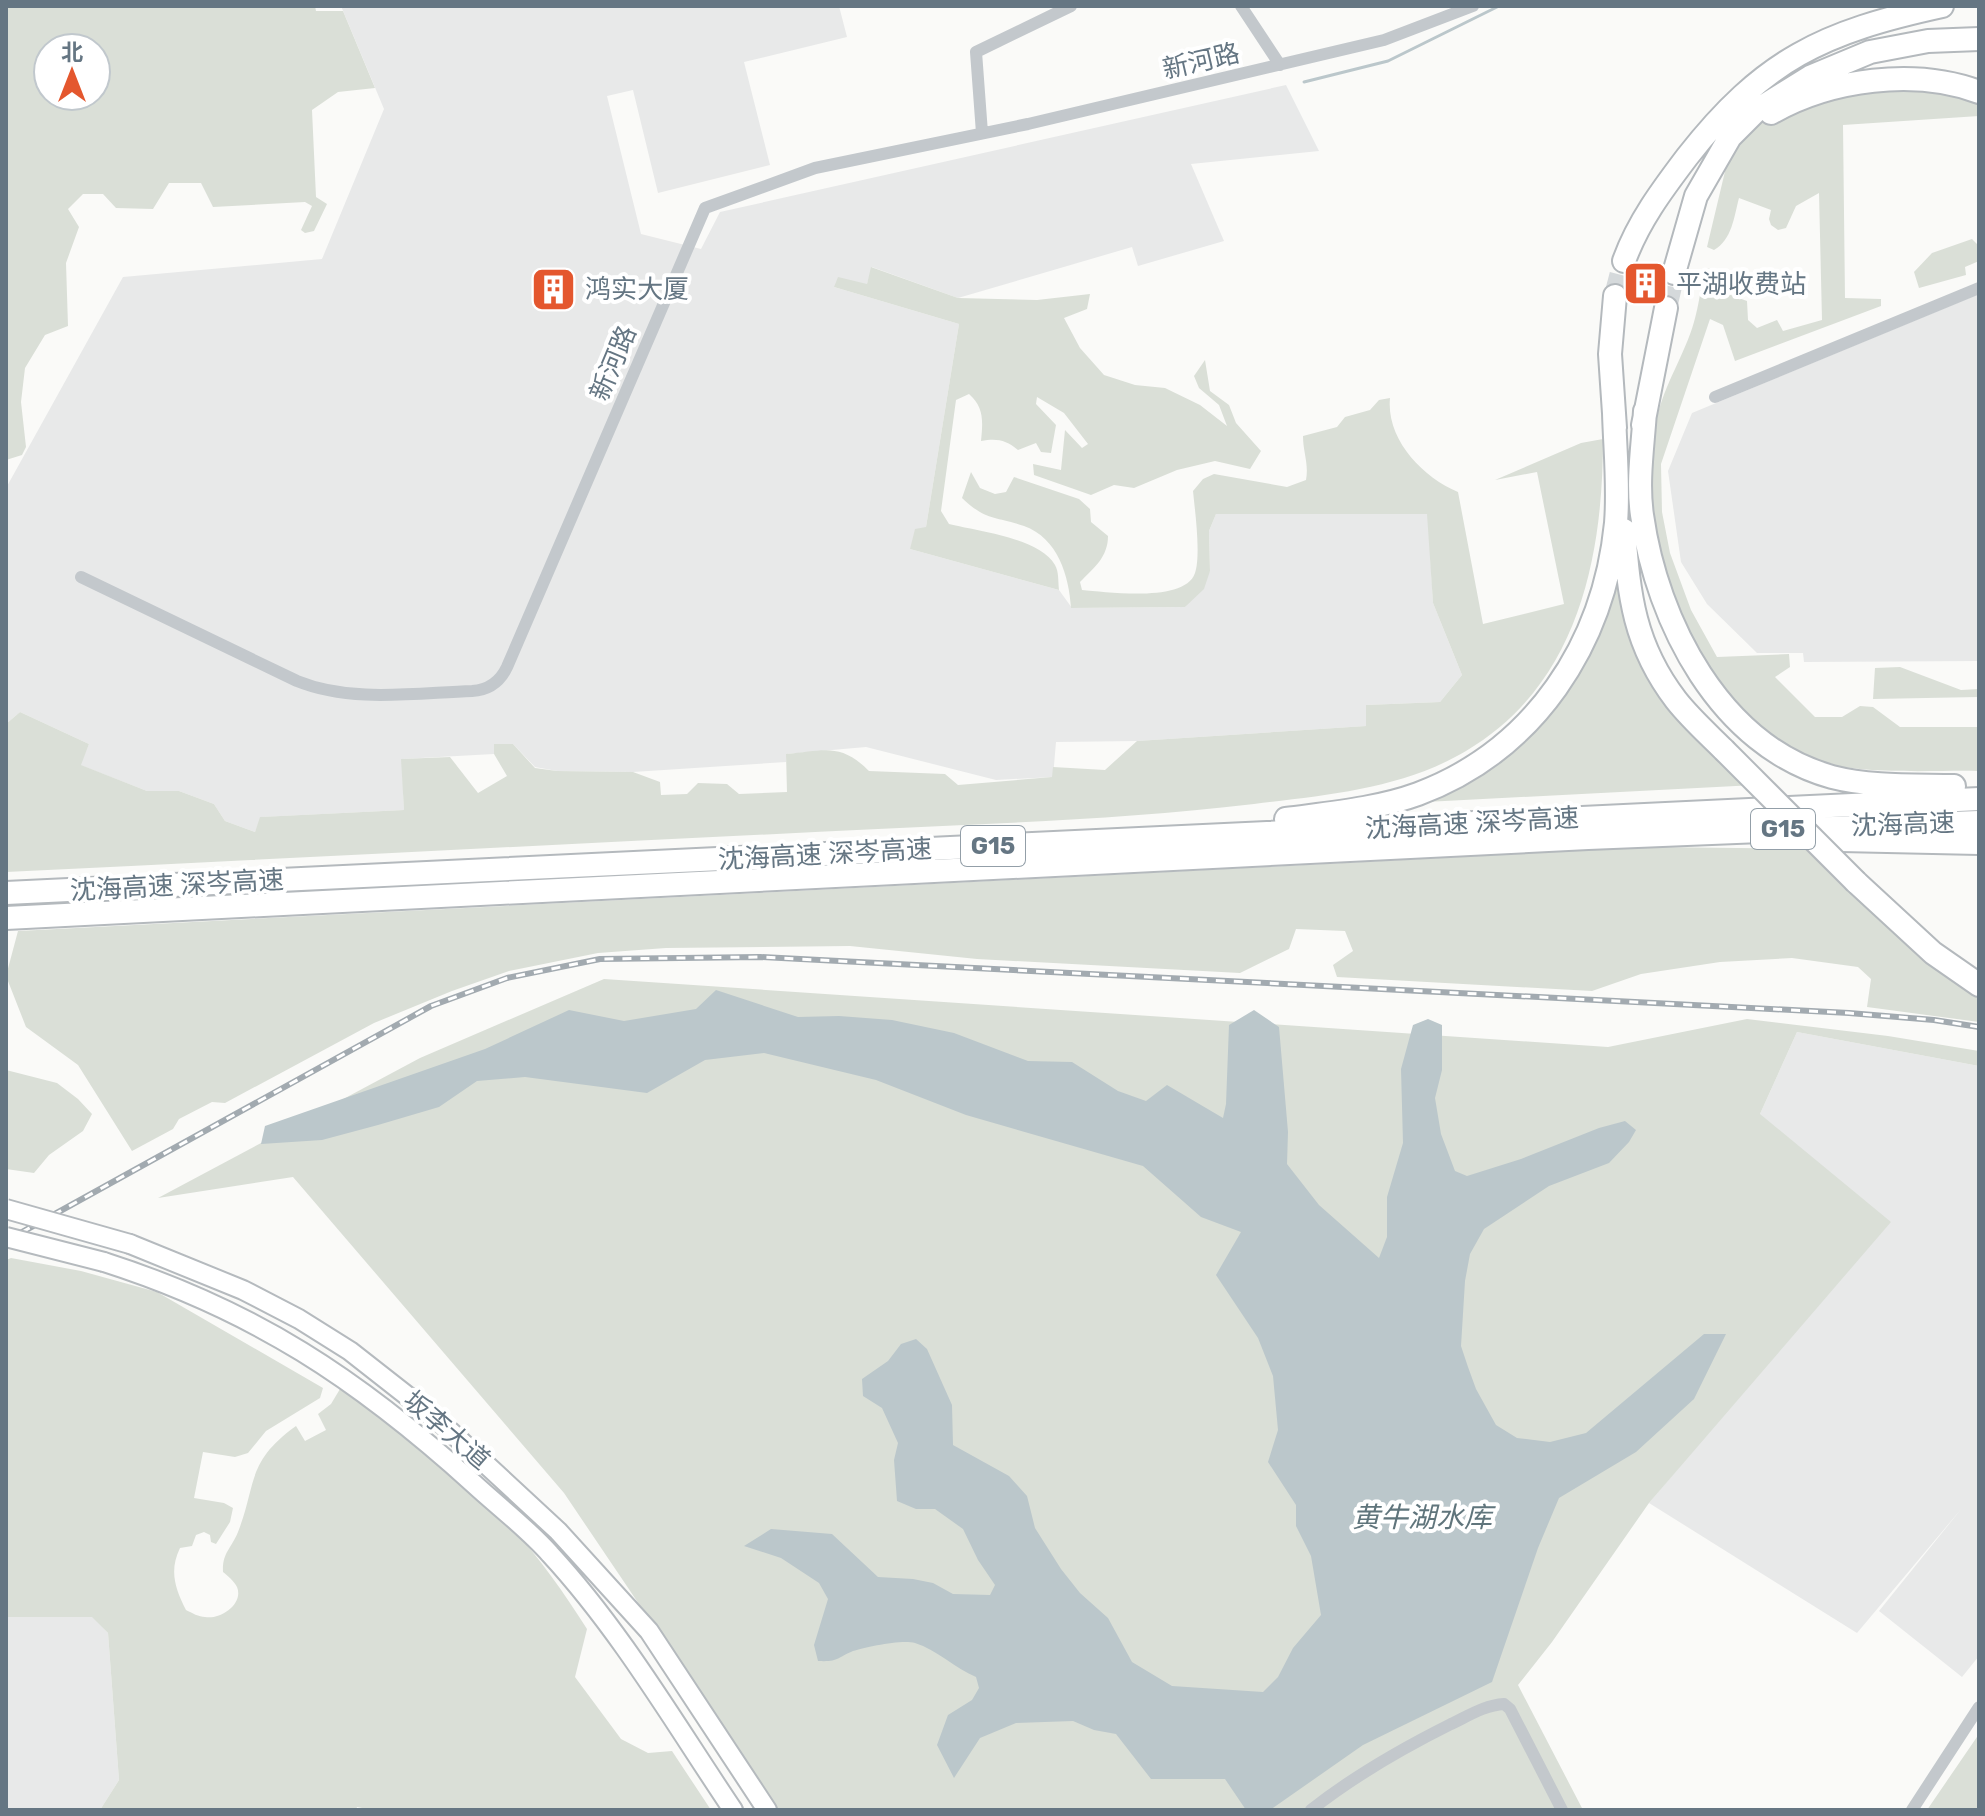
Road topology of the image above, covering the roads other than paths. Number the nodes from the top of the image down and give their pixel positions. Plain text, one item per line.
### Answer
1 (1071, 6) edge
2 (1241, 6) edge
3 (1473, 6) edge
4 (1942, 6) edge
5 (1979, 28) edge
6 (1979, 39) edge
7 (1280, 65) junction
8 (1979, 92) edge
9 (982, 133) junction
10 (1664, 187) junction
11 (1696, 196) junction
12 (1624, 261) tunnel mouth
13 (1674, 273) tunnel mouth
14 (1979, 288) edge
15 (1615, 296) tunnel mouth
16 (1666, 308) tunnel mouth
17 (1715, 397) dead end
18 (1645, 411) junction
19 (1614, 413) junction
20 (81, 577) dead end
21 (1730, 750) junction
22 (1979, 787) edge
23 (1979, 799) edge
24 (1979, 822) edge
25 (1588, 838) junction
26 (1979, 843) edge
27 (1017, 845) junction
28 (1862, 881) junction
29 (6, 893) edge
30 (6, 918) edge
31 (1979, 974) edge
32 (1979, 985) edge
33 (6, 1209) edge
34 (6, 1237) edge
35 (1979, 1707) edge
36 (733, 1810) edge
37 (767, 1810) edge
38 (1311, 1810) edge
39 (1562, 1810) edge
40 (1912, 1810) edge

1 - 9 street
2 - 7 street
3 - 7 street, 新河路
4 - 10 highway
5 - 10 highway
6 - 11 highway
7 - 9 street, 新河路
8 - 11 highway
9 - 20 street, 新河路
10 - 12 highway
11 - 13 highway
14 - 17 street
15 - 19 highway
16 - 18 highway
18 - 21 highway
18 - 22 highway
19 - 21 highway
19 - 27 highway
21 - 28 highway
23 - 27 highway, 沈海高速 深岑高速 / G15
24 - 25 highway, 沈海高速 / G15
25 - 26 highway
25 - 30 highway, 沈海高速 深岑高速 / G15
27 - 29 highway, 沈海高速 深岑高速 / G15
28 - 31 highway
28 - 32 highway
33 - 37 main road, 坂李大道, bridge
34 - 36 main road, 坂李大道, bridge
35 - 40 street
38 - 39 street

